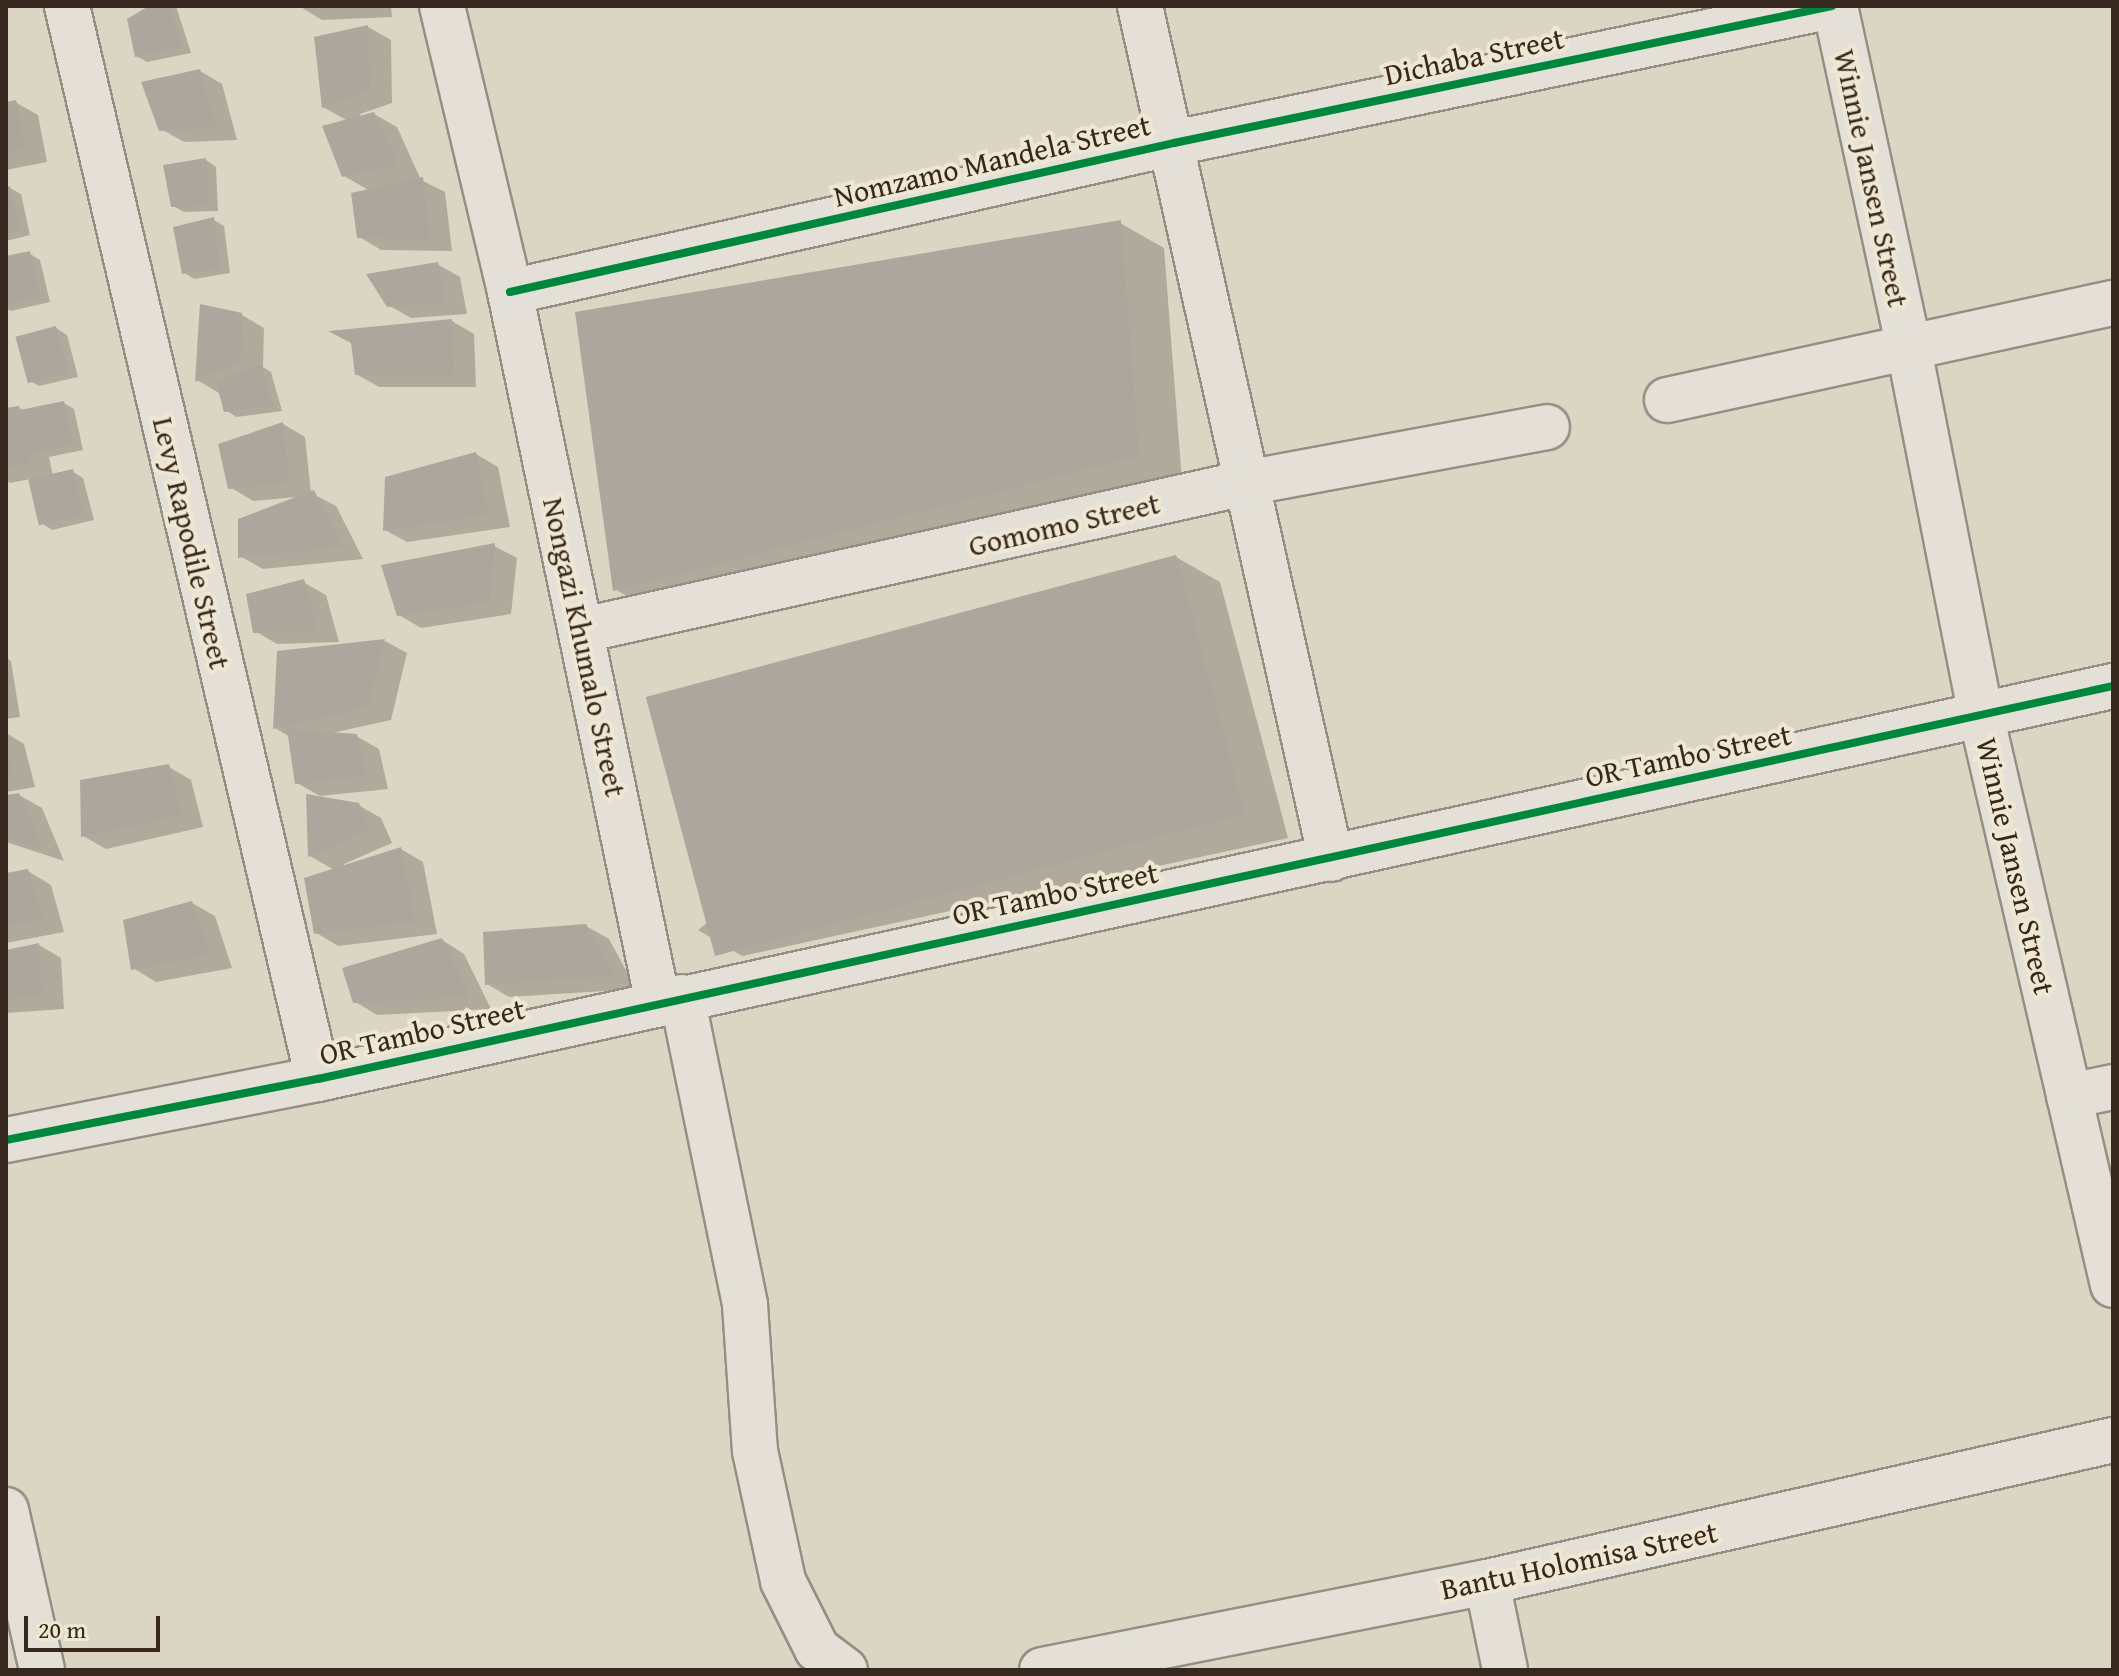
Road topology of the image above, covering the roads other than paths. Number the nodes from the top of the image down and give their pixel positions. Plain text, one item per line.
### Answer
1 (67, 6) edge
2 (442, 6) edge
3 (1140, 6) edge
4 (1833, 6) edge
5 (1174, 143) junction
6 (510, 292) junction
7 (2113, 303) edge
8 (1909, 349) junction
9 (1667, 400) dead end
10 (1547, 427) dead end
11 (1245, 483) junction
12 (583, 630) junction
13 (2113, 686) edge
14 (1981, 715) junction
15 (1331, 859) junction
16 (670, 1000) junction
17 (318, 1079) junction
18 (2113, 1087) edge
19 (2069, 1096) junction
20 (6, 1140) edge
21 (2113, 1285) edge
22 (2113, 1440) edge
23 (6, 1510) edge
24 (1487, 1582) junction
25 (42, 1670) edge
26 (845, 1670) edge
27 (1042, 1670) edge
28 (1505, 1670) edge

1 - 17 street, Levy Rapodile Street
2 - 6 street, Nongazi Khumalo Street
3 - 5 street, Nomzamo Mandela Street
4 - 5 street, Dichaba Street
4 - 8 street, Winnie Jansen Street
5 - 6 street, Nomzamo Mandela Street
5 - 11 street, Nomzamo Mandela Street
6 - 12 street, Nongazi Khumalo Street
7 - 8 street
8 - 9 street, Winnie Jansen Street
8 - 14 street, Winnie Jansen Street
10 - 11 street, Gomomo Street
11 - 12 street, Gomomo Street
11 - 15 street, Nomzamo Mandela Street
12 - 16 street, Nongazi Khumalo Street
13 - 14 street, OR Tambo Street
14 - 15 street, OR Tambo Street
14 - 19 street, Winnie Jansen Street
15 - 16 street, OR Tambo Street
16 - 17 street, OR Tambo Street
16 - 26 street, Nongazi Khumalo Street
17 - 20 street, OR Tambo Street
18 - 19 street
19 - 21 street, Winnie Jansen Street
22 - 24 street, Bantu Holomisa Street
23 - 25 street
24 - 27 street, Bantu Holomisa Street
24 - 28 street

